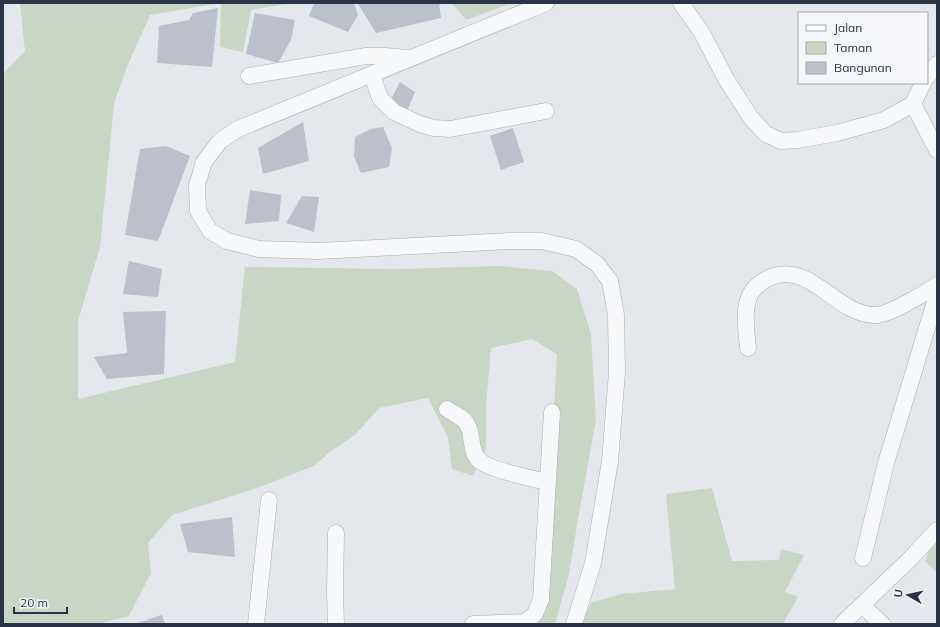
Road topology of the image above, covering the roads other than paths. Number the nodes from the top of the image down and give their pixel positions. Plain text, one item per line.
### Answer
1 (546, 3) edge
2 (681, 3) edge
3 (409, 59) junction
4 (937, 64) edge
5 (372, 75) junction
6 (249, 76) dead end
7 (928, 76) edge
8 (923, 84) edge
9 (913, 104) junction
10 (546, 111) dead end
11 (937, 150) edge
12 (937, 285) edge
13 (937, 295) edge
14 (748, 348) dead end
15 (447, 409) dead end
16 (552, 412) dead end
17 (548, 482) junction
18 (269, 500) dead end
19 (937, 530) edge
20 (336, 533) dead end
21 (864, 558) dead end
22 (862, 605) junction
23 (256, 624) edge
24 (336, 624) edge
25 (473, 624) edge
26 (574, 624) edge
27 (842, 624) edge
28 (882, 624) edge

1 - 3 street
2 - 9 street
3 - 5 street
3 - 6 street
4 - 7 street
5 - 10 street
5 - 26 street
8 - 9 street
9 - 11 street
12 - 14 street
13 - 21 street
15 - 17 street
16 - 17 street
17 - 25 street
18 - 23 street
19 - 22 street
20 - 24 street
22 - 27 street
22 - 28 street

